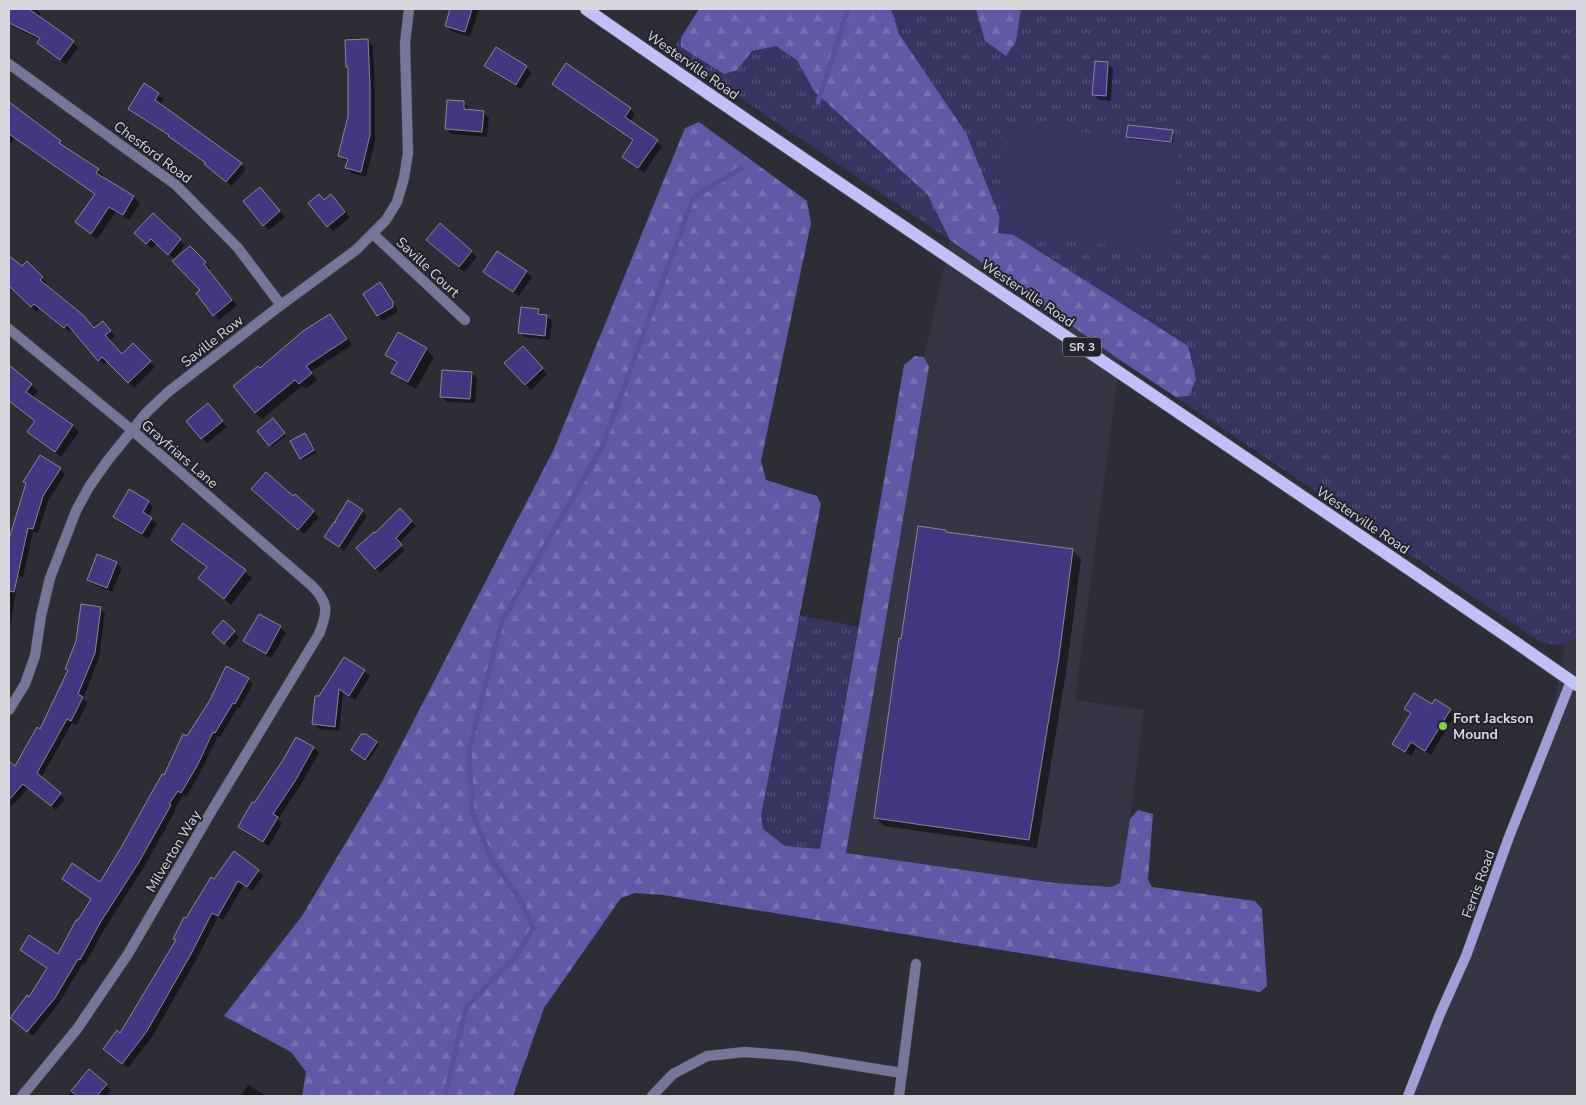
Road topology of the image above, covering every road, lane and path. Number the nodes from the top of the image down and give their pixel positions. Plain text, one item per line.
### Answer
1 (410, 9) edge
2 (586, 9) edge
3 (9, 64) edge
4 (373, 234) junction
5 (281, 305) junction
6 (465, 320) dead end
7 (9, 329) edge
8 (133, 431) junction
9 (326, 607) joint
10 (1575, 679) edge
11 (9, 710) edge
12 (916, 964) dead end
13 (902, 1073) junction
14 (22, 1096) edge
15 (652, 1096) edge
16 (899, 1096) edge
17 (1408, 1096) edge

1 - 4 street, Saville Row
2 - 10 main road, Westerville Road / SR 3
3 - 5 street, Chesford Road
4 - 5 street, Saville Row
4 - 6 street, Saville Court
5 - 8 street, Saville Row
7 - 8 street, Grayfriars Lane
8 - 9 street, Grayfriars Lane
8 - 11 street, Saville Row
9 - 14 street, Milverton Way
10 - 17 main road, Ferris Road
12 - 13 street
13 - 15 street
13 - 16 street

